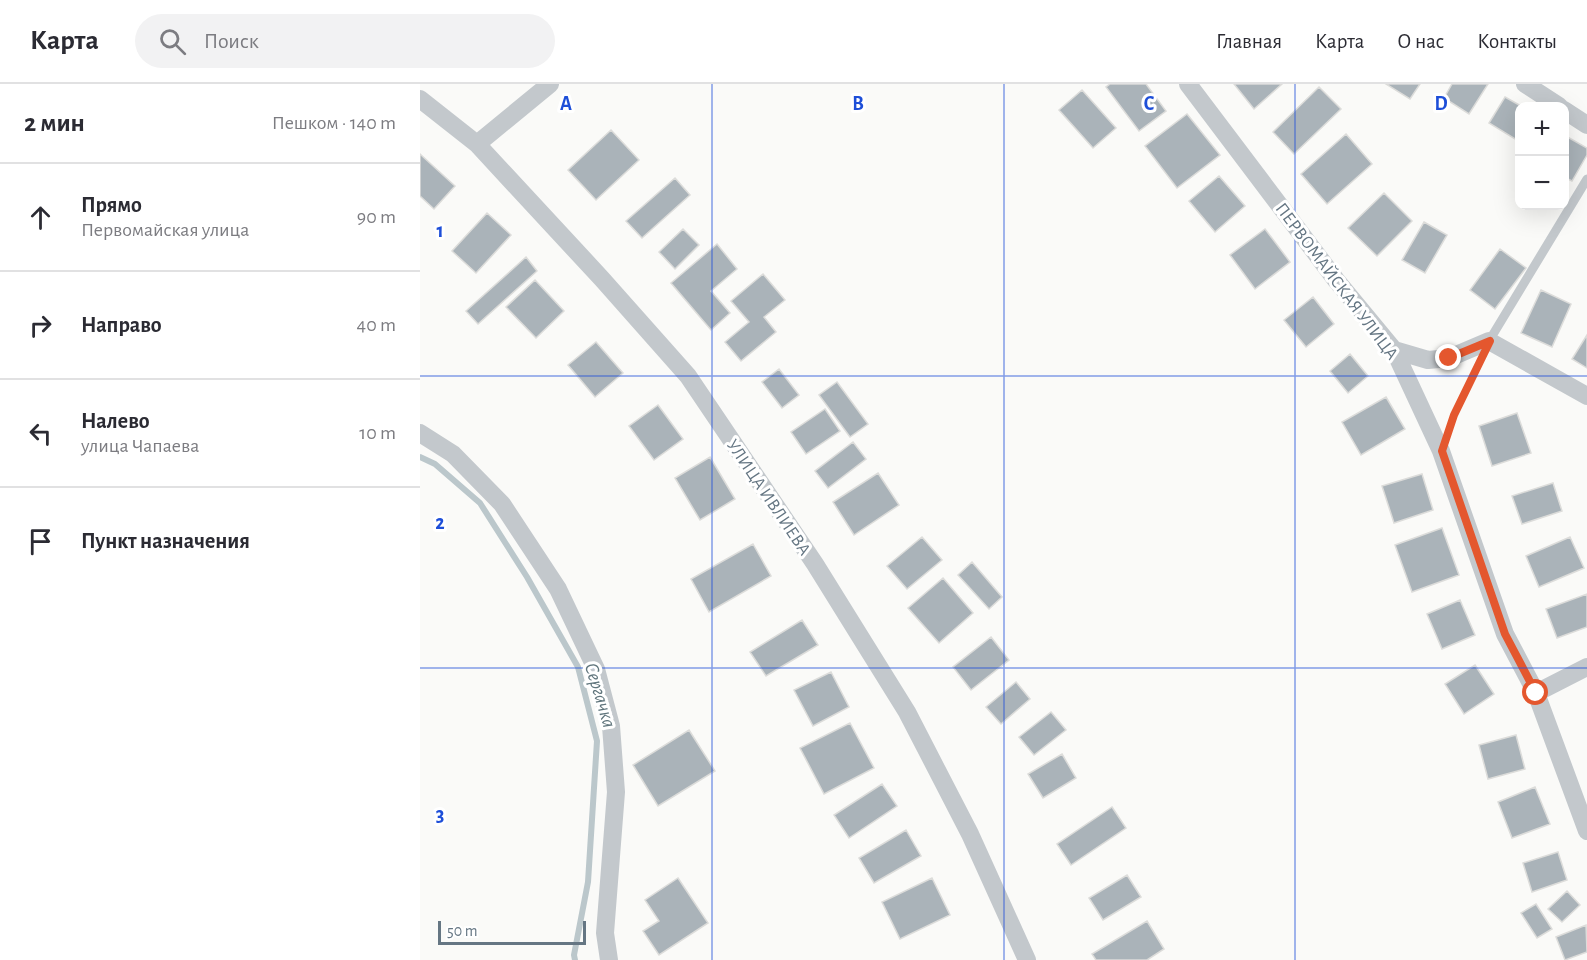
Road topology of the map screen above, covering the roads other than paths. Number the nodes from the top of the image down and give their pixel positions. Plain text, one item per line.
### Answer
1 (550, 84) edge
2 (1188, 84) edge
3 (1524, 84) edge
4 (420, 99) edge
5 (1553, 102) edge
6 (1569, 113) edge
7 (1587, 125) edge
8 (477, 144) junction
9 (1587, 179) edge
10 (1490, 341) junction
11 (1394, 350) junction
12 (1587, 396) edge
13 (420, 433) edge
14 (1587, 667) edge
15 (1536, 693) junction
16 (1587, 831) edge
17 (609, 960) edge
18 (1027, 960) edge

1 - 8 street
2 - 11 street, ПЕРВОМАЙСКАЯ УЛИЦА
3 - 5 street
4 - 8 street, УЛИЦА ИВЛИЕВА
6 - 7 street
8 - 18 street, УЛИЦА ИВЛИЕВА
9 - 10 lane
10 - 11 street
10 - 12 street
11 - 15 street, ПЕРВОМАЙСКАЯ УЛИЦА
13 - 17 street
14 - 15 street
15 - 16 street, ПЕРВОМАЙСКАЯ УЛИЦА

